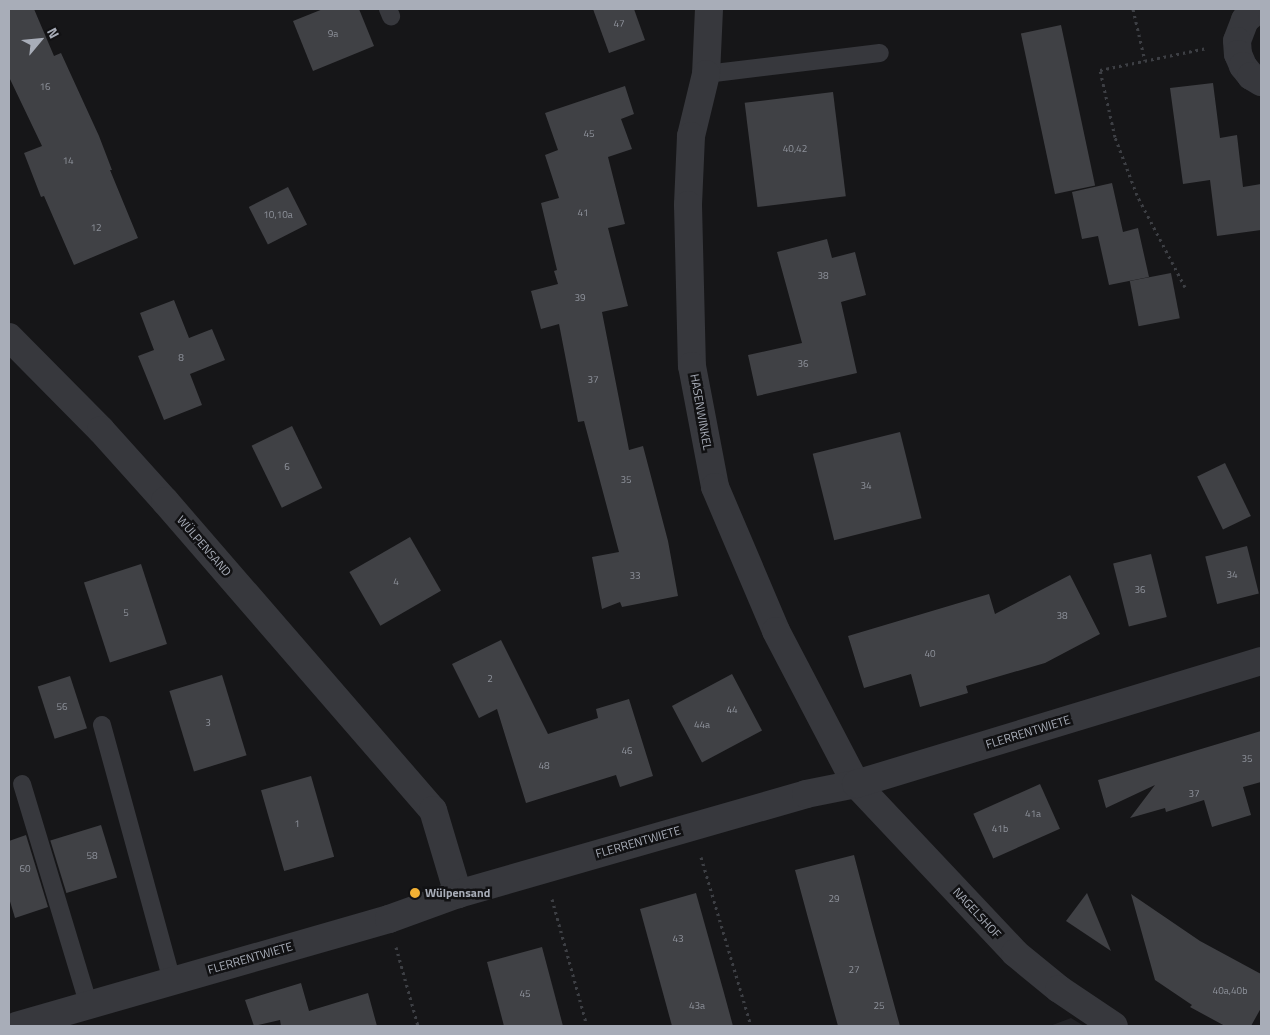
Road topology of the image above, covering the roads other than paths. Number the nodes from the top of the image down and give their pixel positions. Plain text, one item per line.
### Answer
1 (710, 9) edge
2 (1258, 9) edge
3 (880, 53) dead end
4 (706, 74) junction
5 (1261, 82) edge
6 (9, 337) edge
7 (1261, 661) edge
8 (102, 725) dead end
9 (22, 784) dead end
10 (856, 784) junction
11 (458, 894) junction
12 (172, 981) junction
13 (89, 1006) junction
14 (16, 1026) edge
15 (1114, 1026) edge

1 - 4 street, HASENWINKEL
2 - 5 street
3 - 4 lane
4 - 10 street, HASENWINKEL
6 - 11 street, WÜLPENSAND
7 - 10 street, FLERRENTWIETE
8 - 12 lane
9 - 13 lane
10 - 11 street, FLERRENTWIETE
10 - 15 street, NAGELSHOF
11 - 12 street, FLERRENTWIETE
12 - 13 street, FLERRENTWIETE
13 - 14 street, FLERRENTWIETE

